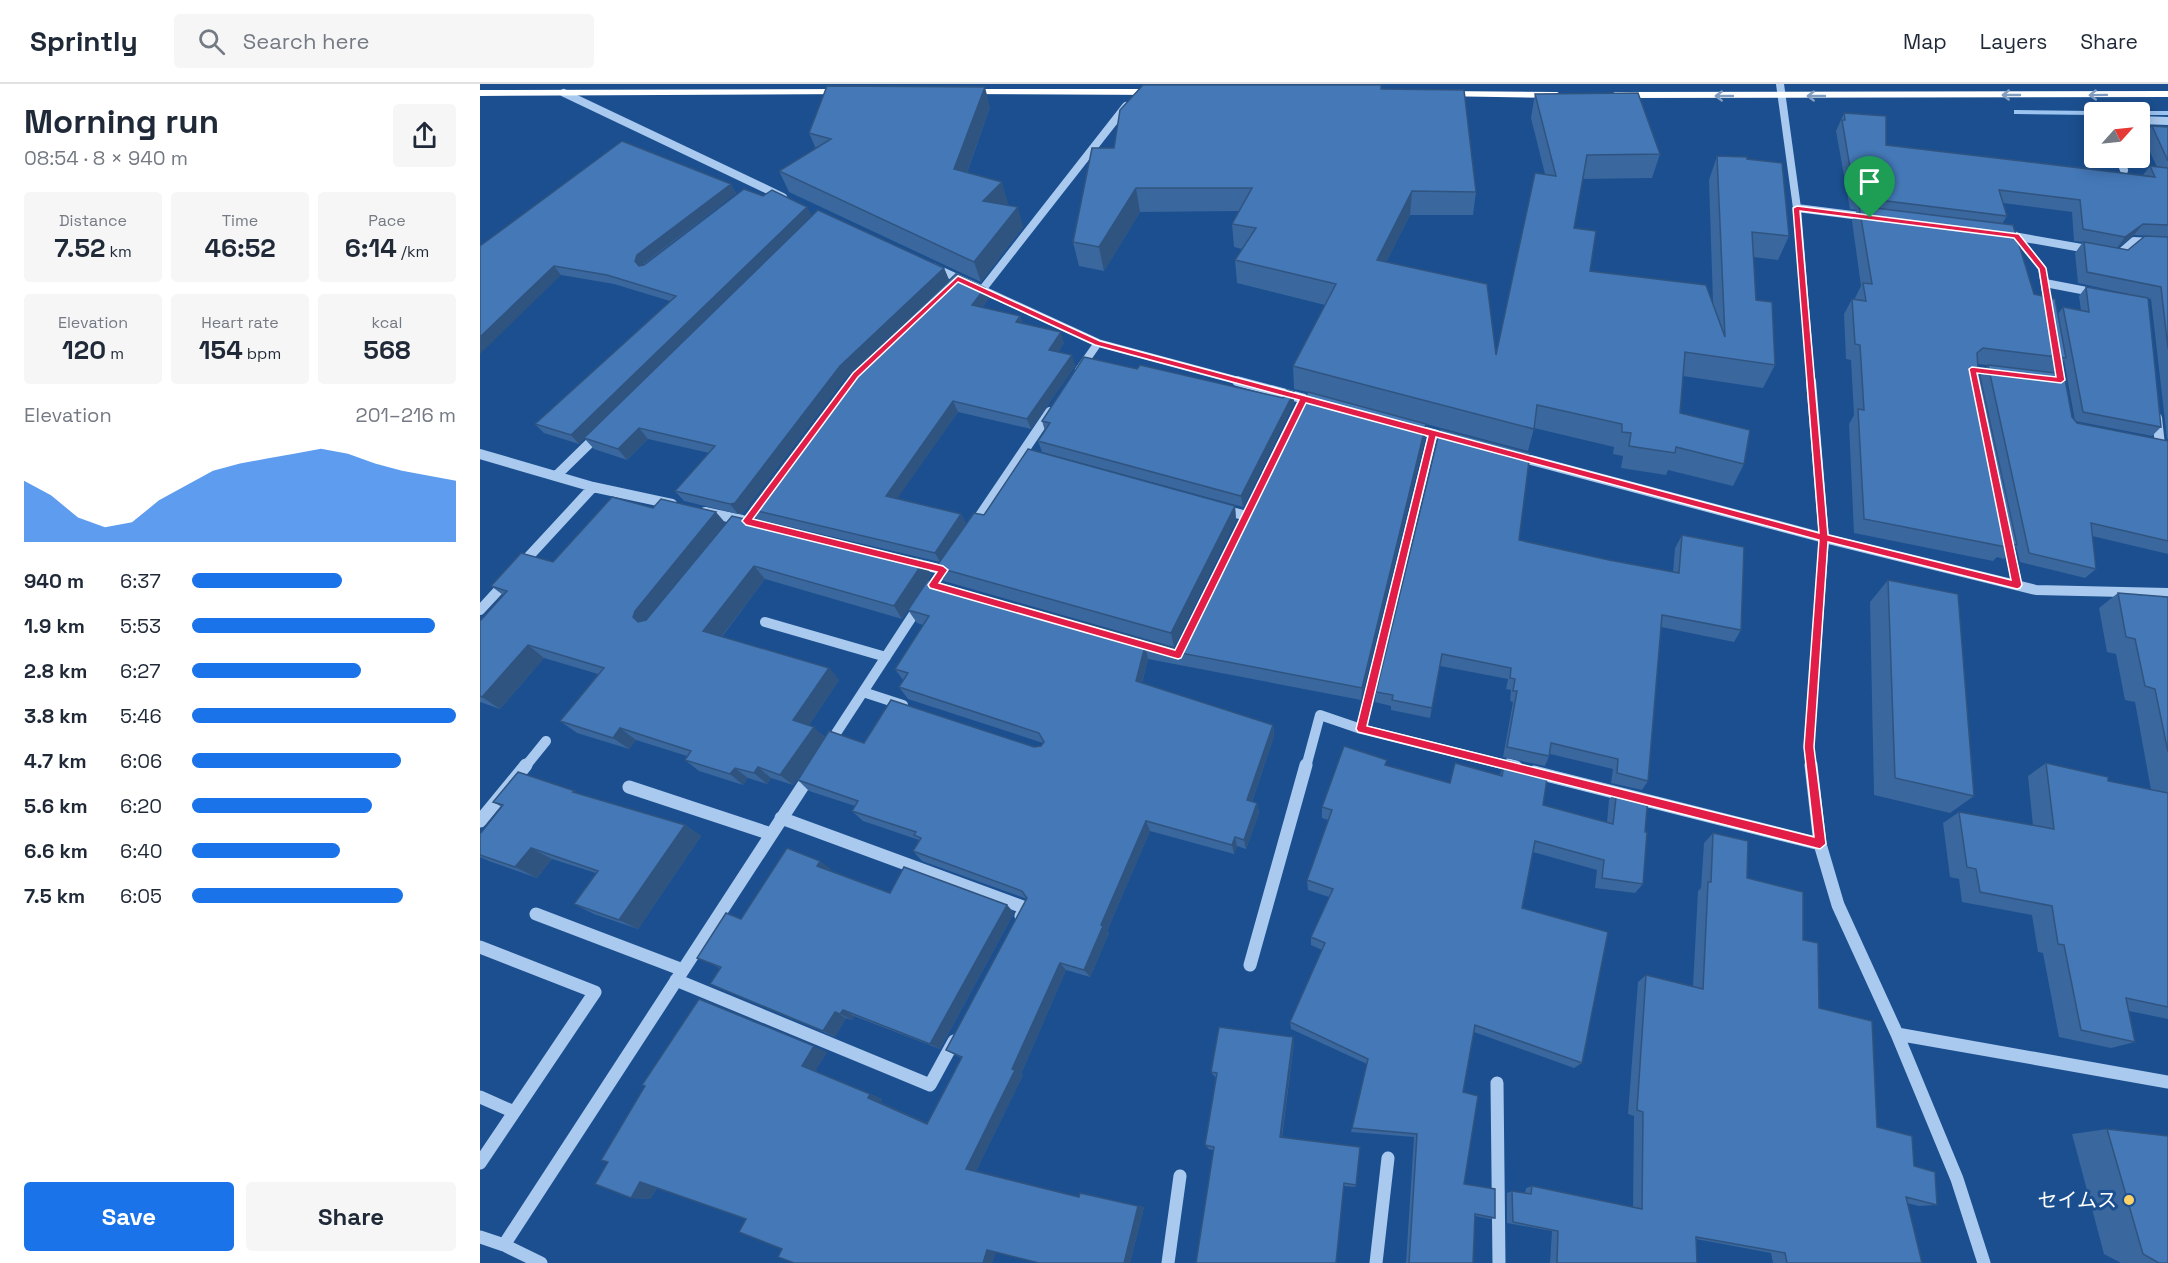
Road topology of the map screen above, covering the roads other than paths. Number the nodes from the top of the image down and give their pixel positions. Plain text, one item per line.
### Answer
1 (1780, 84) edge
2 (862, 92) edge
3 (946, 92) edge
4 (1137, 92) junction
5 (1173, 92) edge
6 (480, 93) edge
7 (564, 93) junction
8 (1424, 94) edge
9 (2168, 94) edge
10 (1567, 95) edge
11 (1603, 95) edge
12 (1782, 97) junction
13 (2150, 120) edge
14 (2168, 121) edge
15 (757, 185) junction
16 (748, 192) edge
17 (789, 200) edge
18 (1797, 208) junction
19 (1877, 218) edge
20 (1993, 233) edge
21 (2016, 236) junction
22 (2168, 243) edge
23 (926, 264) edge
24 (958, 279) junction
25 (2045, 283) junction
26 (949, 287) edge
27 (982, 290) junction
28 (2112, 296) edge
29 (2050, 315) edge
30 (1098, 343) junction
31 (1072, 380) edge
32 (1304, 399) junction
33 (1325, 405) edge
34 (1054, 408) edge
35 (2156, 409) edge
36 (1401, 425) edge
37 (606, 427) edge
38 (1433, 434) junction
39 (2148, 442) edge
40 (1467, 443) edge
41 (2164, 445) edge
42 (1502, 452) edge
43 (480, 454) edge
44 (1022, 454) junction
45 (1034, 457) edge
46 (556, 476) junction
47 (1262, 484) edge
48 (593, 487) junction
49 (1252, 505) edge
50 (685, 507) edge
51 (1213, 507) edge
52 (696, 510) edge
53 (753, 512) edge
54 (1247, 516) junction
55 (744, 521) junction
56 (758, 524) edge
57 (1241, 527) edge
58 (735, 529) edge
59 (2005, 529) edge
60 (970, 531) edge
61 (1824, 538) junction
62 (909, 561) edge
63 (2017, 585) junction
64 (2168, 593) edge
65 (480, 610) edge
66 (765, 622) dead end
67 (886, 657) junction
68 (863, 692) junction
69 (919, 711) edge
70 (1361, 729) junction
71 (546, 741) dead end
72 (629, 787) dead end
73 (781, 818) junction
74 (480, 820) edge
75 (771, 834) junction
76 (1820, 844) junction
77 (536, 914) dead end
78 (1014, 928) edge
79 (480, 947) edge
80 (1250, 964) dead end
81 (680, 975) junction
82 (958, 1033) edge
83 (1897, 1034) junction
84 (2168, 1082) edge
85 (1497, 1083) dead end
86 (480, 1097) edge
87 (514, 1112) junction
88 (1388, 1158) dead end
89 (480, 1162) edge
90 (1180, 1176) dead end
91 (480, 1237) edge
92 (504, 1245) junction
93 (541, 1263) edge
94 (1168, 1263) edge
95 (1376, 1263) edge
96 (1499, 1263) edge
97 (1984, 1263) edge

1 - 12 street
2 - 7 highway
3 - 4 highway
4 - 5 highway
4 - 27 street
6 - 7 highway
7 - 15 street
8 - 10 highway
9 -> 12 highway
12 -> 11 highway
12 - 18 street
13 - 14 street
15 - 16 street
15 - 17 street
18 - 19 street
18 - 61 street
20 - 21 street
21 - 22 street
21 - 25 street
23 - 24 street
24 - 26 street
24 - 27 street
25 - 28 street
25 - 29 street
27 - 30 street
30 - 31 street
30 - 32 street
32 - 33 street
32 - 47 street
34 - 44 street
35 - 41 street
36 - 38 street
37 - 46 street
38 - 40 street
38 - 70 street
39 - 41 street
42 - 61 street
43 - 46 street
44 - 45 street
44 - 60 street
46 - 48 street
48 - 50 street
48 - 65 street
49 - 54 street
51 - 54 street
52 - 55 street
53 - 55 street
54 - 57 street
55 - 56 street
55 - 58 street
59 - 63 street
61 - 63 street
61 - 76 street
62 - 67 street
63 - 64 street
66 - 67 street
67 - 68 street
68 - 69 street
68 - 73 street
70 - 76 street
70 - 80 street
71 - 74 street
72 - 75 street
73 - 75 street
73 - 78 street
75 - 81 street
76 - 83 street
77 - 81 street
79 - 87 street
81 - 82 street
81 - 92 street
83 - 84 street
83 - 97 street
85 - 96 street
86 - 87 street
87 - 89 street
88 - 95 street
90 - 94 street
91 - 92 street
92 - 93 street

